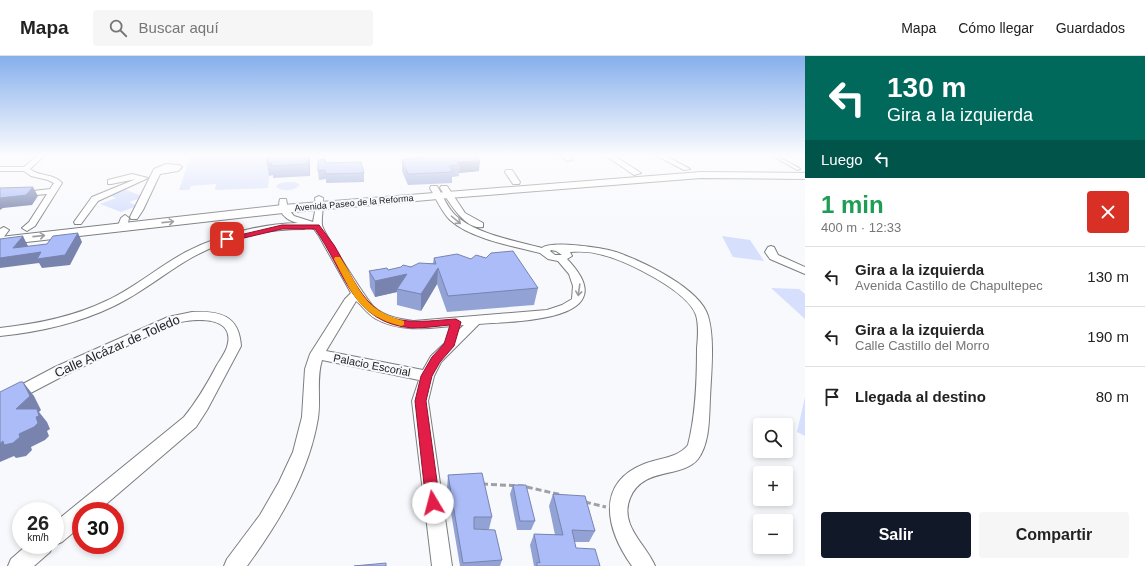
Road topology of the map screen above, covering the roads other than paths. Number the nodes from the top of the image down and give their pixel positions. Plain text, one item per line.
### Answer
1 (51, 179) edge
2 (122, 179) edge
3 (142, 179) edge
4 (153, 179) edge
5 (514, 179) edge
6 (592, 179) edge
7 (629, 179) edge
8 (111, 182) dead end
9 (516, 182) junction
10 (568, 182) junction
11 (54, 191) junction
12 (441, 192) junction
13 (0, 193) edge
14 (320, 202) junction
15 (283, 205) junction
16 (127, 221) junction
17 (78, 222) junction
18 (317, 227) junction
19 (27, 228) junction
20 (1, 234) edge
21 (771, 249) dead end
22 (554, 252) junction
23 (805, 271) edge
24 (357, 294) junction
25 (475, 321) junction
26 (456, 322) junction
27 (0, 332) edge
28 (448, 346) junction
29 (317, 354) junction
30 (427, 376) junction
31 (0, 403) edge
32 (95, 502) edge
33 (72, 521) edge
34 (64, 528) edge
35 (32, 554) edge
36 (18, 566) edge
37 (234, 566) edge
38 (442, 566) edge
39 (645, 566) edge

1 - 11 street
2 - 8 street
3 - 17 street
4 - 16 street
5 - 9 street
6 - 10 main road, Avenida Paseo de la Reforma
7 - 10 main road, Avenida Paseo de la Reforma
9 - 10 main road, Avenida Paseo de la Reforma
9 - 12 main road, Avenida Paseo de la Reforma
10 - 12 main road, Avenida Paseo de la Reforma
11 - 13 street
11 - 19 street
12 - 14 main road, Avenida Paseo de la Reforma
12 - 22 street
14 - 15 main road, Avenida Paseo de la Reforma
14 - 18 street
16 -> 15 main road, Avenida Paseo de la Reforma
15 - 16 main road, Avenida Paseo de la Reforma
15 - 18 street
16 - 17 main road, Avenida Paseo de la Reforma
20 -> 16 main road, Avenida Paseo de la Reforma
17 - 19 main road, Avenida Paseo de la Reforma
18 - 24 street
18 - 27 street
19 - 20 main road, Avenida Paseo de la Reforma
21 - 23 street
22 -> 25 street
22 - 39 street
24 - 26 street
24 - 29 street
25 - 26 street
25 - 28 street
26 - 28 street
28 - 30 street
29 - 30 street, Palacio Escorial
29 - 37 street
30 - 38 street
31 - 32 street, Calle Alcázar de Toledo
33 - 34 street
35 - 36 street

